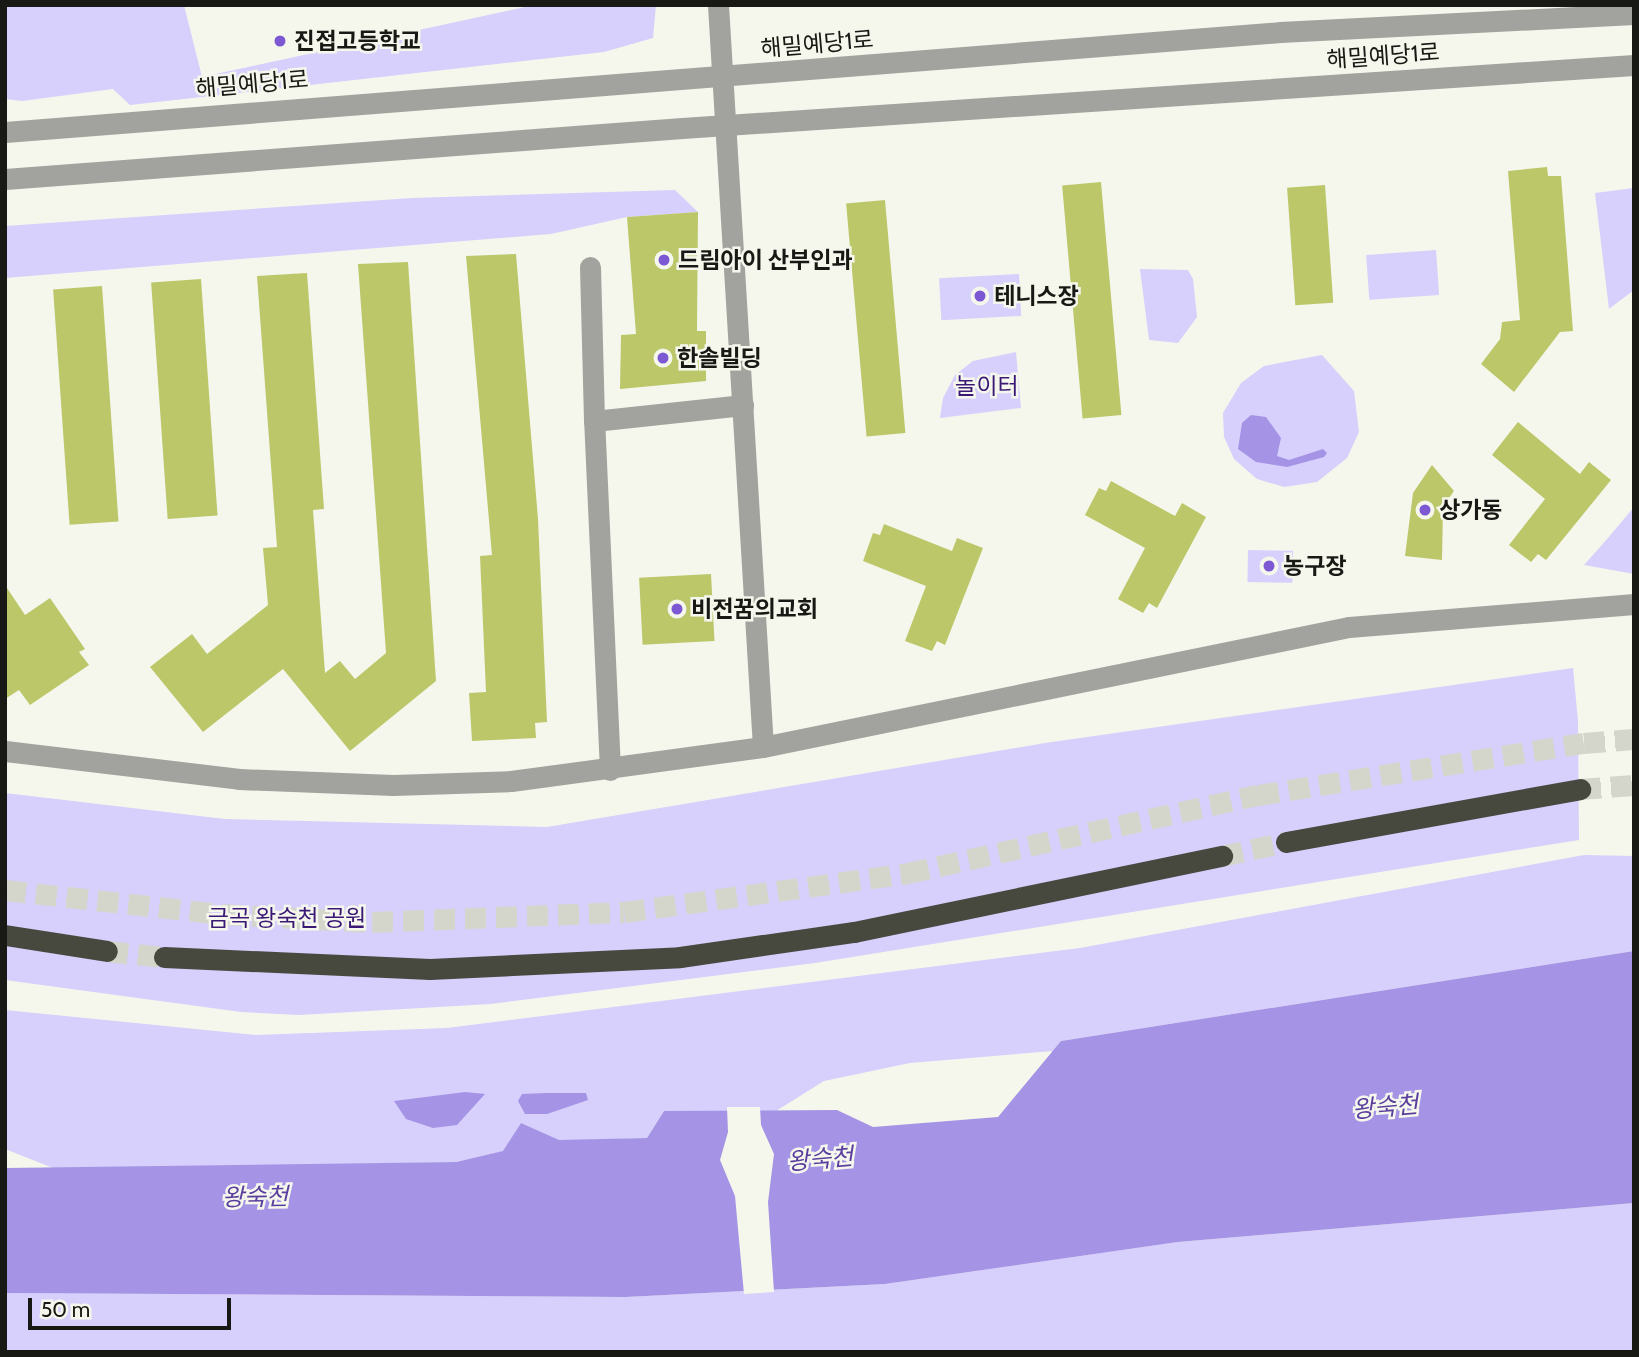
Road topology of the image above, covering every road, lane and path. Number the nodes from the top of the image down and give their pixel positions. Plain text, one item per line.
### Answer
1 (718, 5) edge
2 (1634, 14) edge
3 (1634, 65) edge
4 (725, 78) junction
5 (728, 128) junction
6 (5, 132) edge
7 (5, 179) edge
8 (590, 267) dead end
9 (743, 405) junction
10 (594, 421) junction
11 (1634, 604) edge
12 (763, 747) junction
13 (5, 751) edge
14 (610, 770) junction
15 (1580, 789) tunnel mouth
16 (1286, 842) tunnel mouth
17 (1222, 856) tunnel mouth
18 (5, 935) edge
19 (107, 951) tunnel mouth
20 (164, 957) tunnel mouth

1 - 4 street
2 - 4 street, 해밀예당1로
3 - 5 street, 해밀예당1로
4 - 5 street
4 - 6 street, 해밀예당1로
5 - 7 street, 해밀예당1로
5 - 9 street
8 - 10 street
9 - 10 street
9 - 12 street
10 - 14 street
11 - 12 street
12 - 14 street
13 - 14 street
15 - 16 highway
17 - 20 highway
18 - 19 highway

